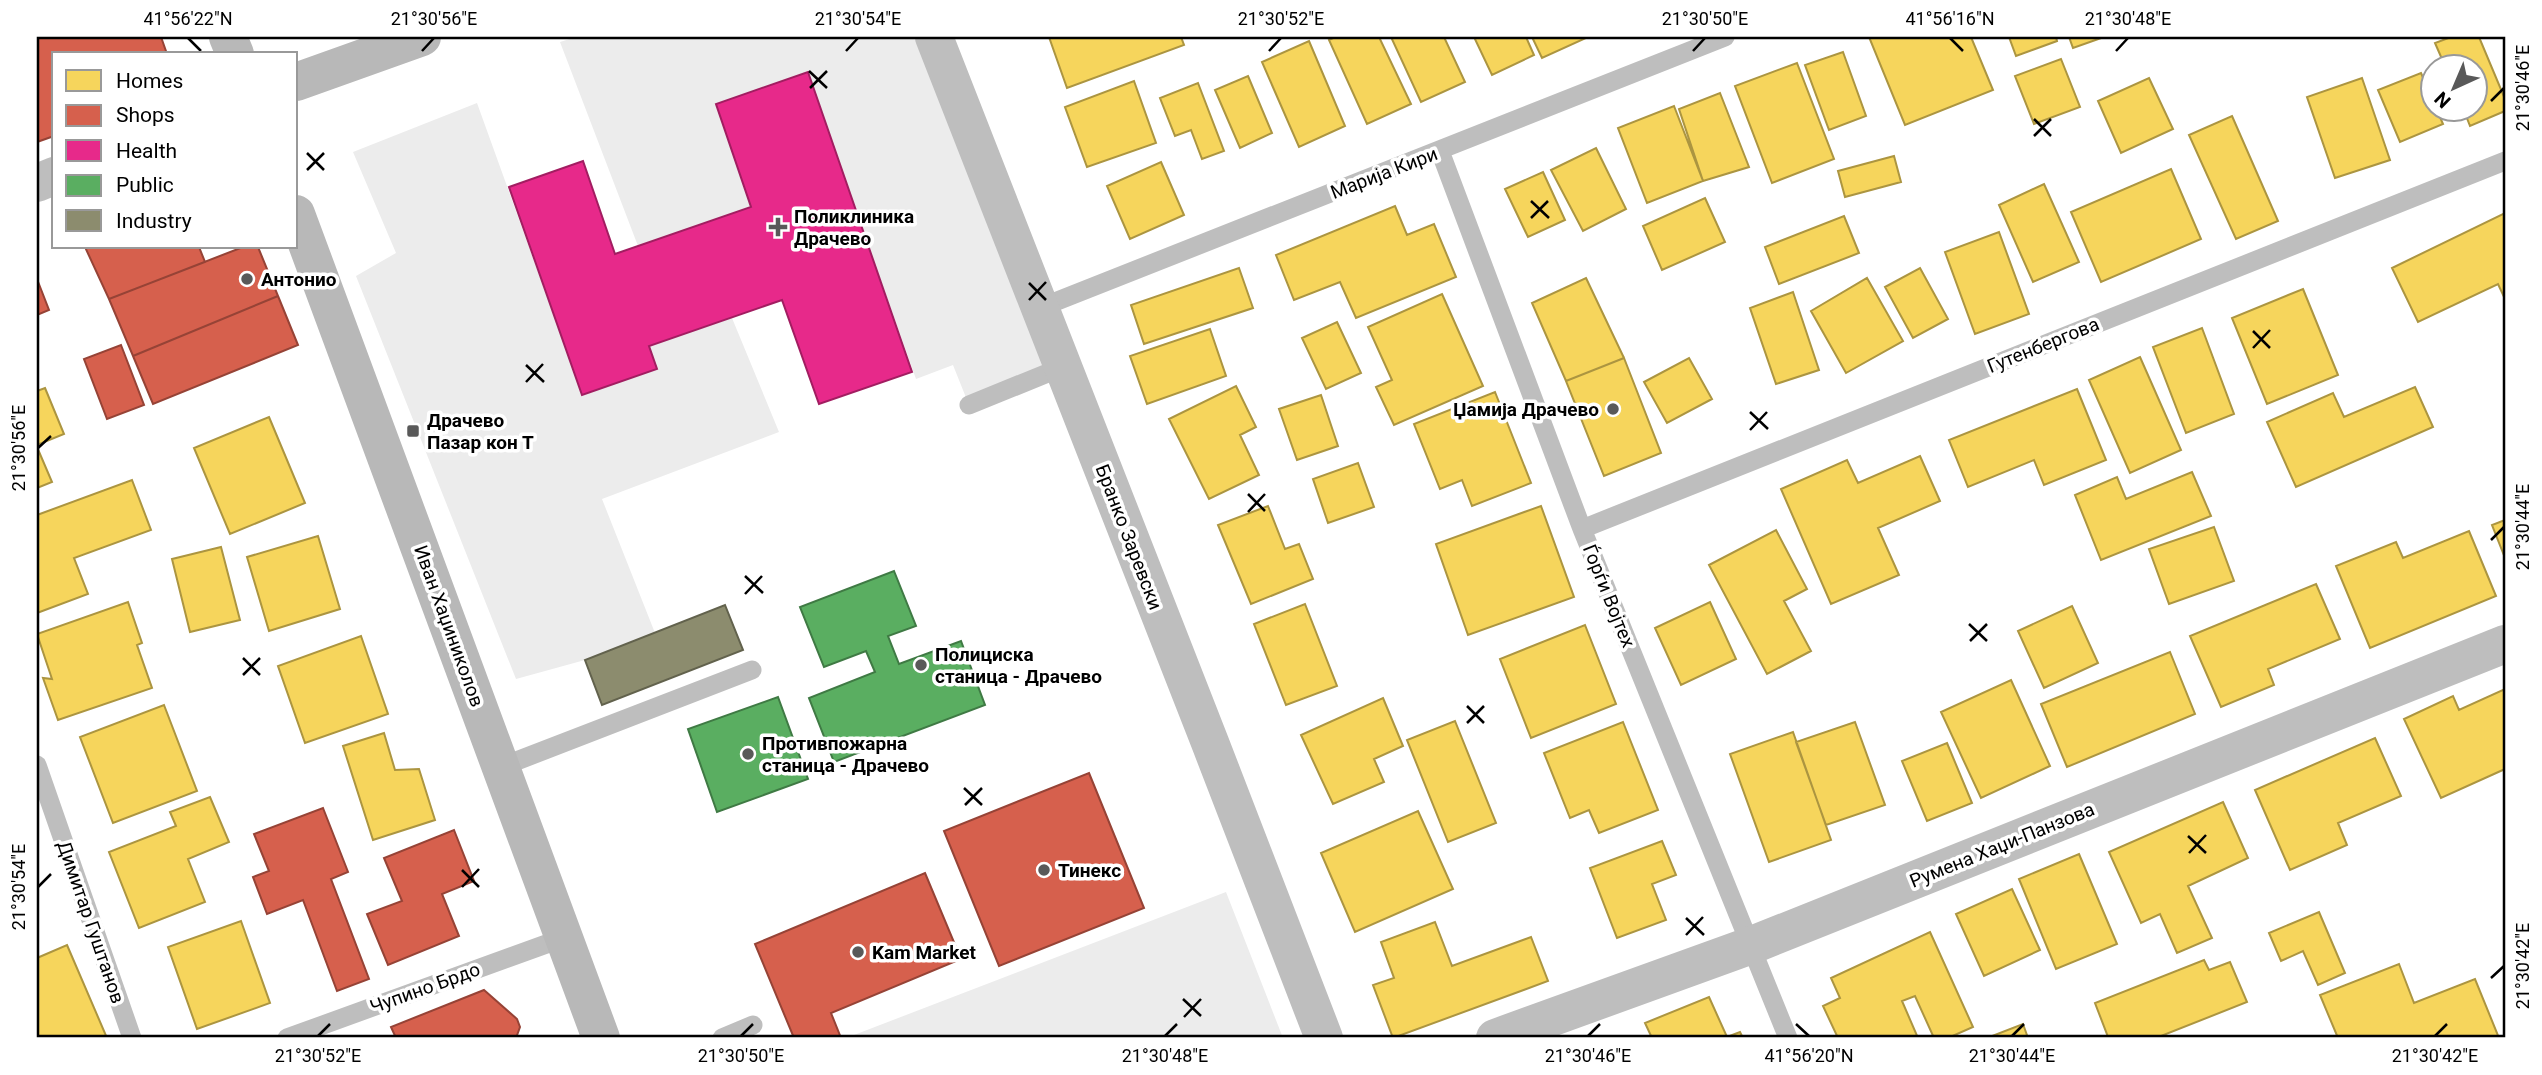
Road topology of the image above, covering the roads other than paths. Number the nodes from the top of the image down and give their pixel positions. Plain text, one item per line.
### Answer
1 (422, 37) edge
2 (934, 37) edge
3 (1725, 37) edge
4 (298, 81) edge
5 (1440, 150) junction
6 (2505, 161) edge
7 (298, 219) edge
8 (1042, 307) junction
9 (1065, 366) junction
10 (969, 405) dead end
11 (1582, 529) junction
12 (2505, 643) edge
13 (752, 670) dead end
14 (37, 765) edge
15 (501, 767) junction
16 (563, 938) junction
17 (1752, 945) junction
18 (753, 1025) dead end
19 (132, 1038) edge
20 (287, 1038) edge
21 (601, 1038) edge
22 (722, 1038) edge
23 (1324, 1038) edge
24 (1495, 1038) edge
25 (1788, 1038) edge

1 - 4 street
2 - 8 street, Бранко Заревски
3 - 5 lane, Марија Кири
5 - 8 lane, Марија Кири
5 - 11 lane, Ѓорѓи Војтех
6 - 11 lane, Гутенбергова
7 - 15 street, Иван Хаџиниколов
8 - 9 street, Бранко Заревски
9 - 10 lane
9 - 23 street, Бранко Заревски
11 - 17 lane, Ѓорѓи Војтех
12 - 17 street, Румена Хаџи-Панзова
13 - 15 lane
14 - 19 lane, Димитар Гуштанов
15 - 16 street, Иван Хаџиниколов
16 - 20 lane, Чупино Брдо
16 - 21 street, Иван Хаџиниколов
17 - 24 street, Румена Хаџи-Панзова
17 - 25 lane, Ѓорѓи Војтех
18 - 22 lane

